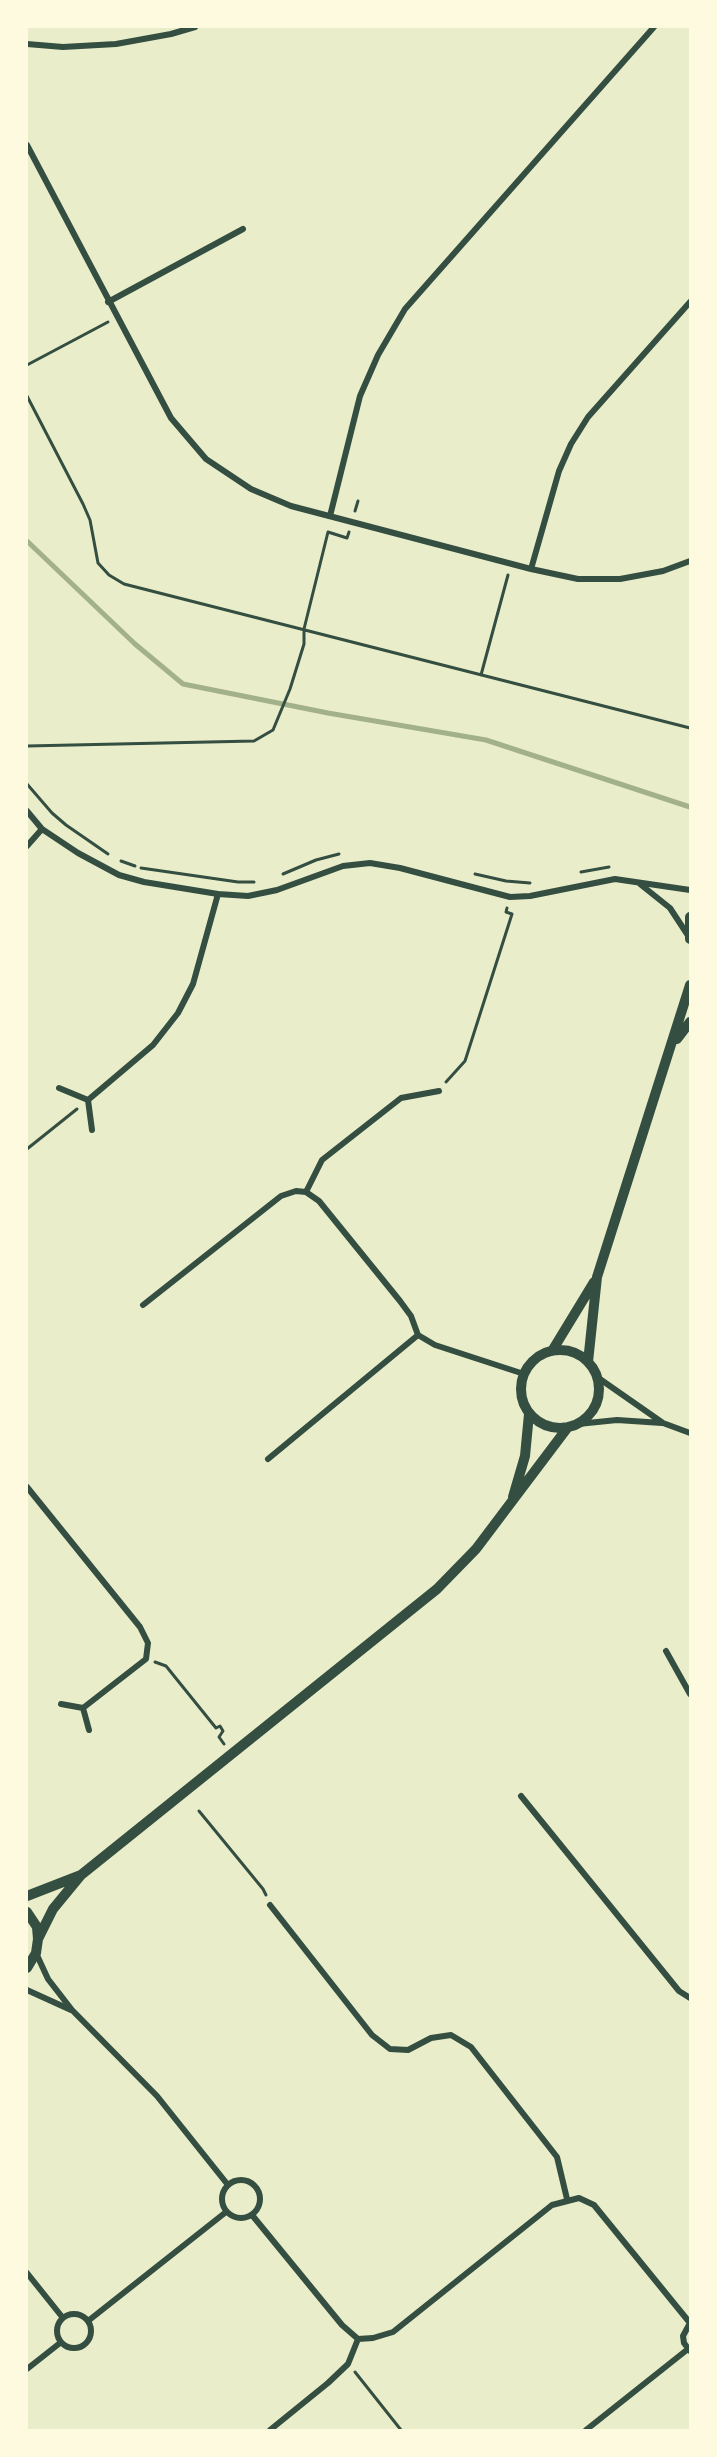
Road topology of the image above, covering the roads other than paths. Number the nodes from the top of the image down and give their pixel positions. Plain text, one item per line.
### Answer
1 (195, 27) edge
2 (654, 27) edge
3 (27, 44) edge
4 (27, 145) edge
5 (243, 230) dead end
6 (108, 302) junction
7 (690, 302) edge
8 (330, 516) junction
9 (690, 561) edge
10 (531, 569) junction
11 (27, 811) edge
12 (42, 829) junction
13 (27, 846) edge
14 (639, 883) junction
15 (690, 890) edge
16 (218, 894) junction
17 (690, 917) edge
18 (690, 938) edge
19 (690, 985) edge
20 (690, 1022) edge
21 (673, 1044) junction
22 (58, 1088) dead end
23 (439, 1091) road end
24 (88, 1100) junction
25 (92, 1130) dead end
26 (306, 1192) junction
27 (597, 1277) junction
28 (143, 1305) dead end
29 (418, 1335) junction
30 (552, 1351) junction
31 (588, 1362) junction
32 (524, 1374) junction
33 (597, 1377) junction
34 (529, 1414) junction
35 (663, 1423) junction
36 (573, 1425) junction
37 (690, 1433) edge
38 (268, 1458) dead end
39 (27, 1487) edge
40 (511, 1503) junction
41 (666, 1652) dead end
42 (690, 1694) edge
43 (61, 1704) dead end
44 (83, 1708) junction
45 (89, 1730) dead end
46 (521, 1796) dead end
47 (81, 1875) junction
48 (27, 1896) edge
49 (270, 1905) road end
50 (27, 1912) edge
51 (39, 1938) junction
52 (36, 1953) junction
53 (27, 1968) edge
54 (27, 1990) edge
55 (690, 1998) edge
56 (72, 2010) junction
57 (228, 2185) junction
58 (567, 2199) junction
59 (226, 2211) junction
60 (252, 2215) junction
61 (27, 2273) edge
62 (63, 2318) junction
63 (88, 2321) junction
64 (690, 2323) edge
65 (358, 2339) junction
66 (60, 2343) junction
67 (689, 2350) edge
68 (27, 2369) edge
69 (270, 2430) edge
70 (586, 2430) edge

1 - 3 street
2 - 8 street
4 - 6 street
5 - 6 street
6 - 8 street
7 - 10 street
8 - 10 street
9 - 10 street
11 - 12 street
12 - 13 street
12 - 16 street
14 - 15 street
14 - 16 street
14 - 18 street
16 - 24 street
17 - 18 street
19 - 21 street
20 - 21 street
21 - 27 street
22 - 24 street
23 - 26 street
24 - 25 street
26 - 28 street
26 - 29 street
27 - 30 street
27 - 31 street
29 - 32 street
29 - 38 street
30 - 31 street
30 - 32 street
31 - 33 street
32 - 34 street
33 - 35 street
33 - 36 street
34 - 36 street
34 - 40 street
35 - 36 street
35 - 37 street
36 - 40 street
39 - 44 street
40 - 47 street
41 - 42 street
43 - 44 street
44 - 45 street
46 - 55 street
47 - 48 street
47 - 51 street
49 - 58 street
50 - 51 street
51 - 52 street
52 - 53 street
52 - 56 street
54 - 56 street
56 - 57 street
57 - 59 street
57 - 60 street
58 - 64 street
58 - 65 street
59 - 60 street
59 - 63 street
60 - 65 street
61 - 62 street
62 - 63 street
62 - 66 street
63 - 66 street
64 - 67 street
65 - 69 street
66 - 68 street
67 - 70 street

